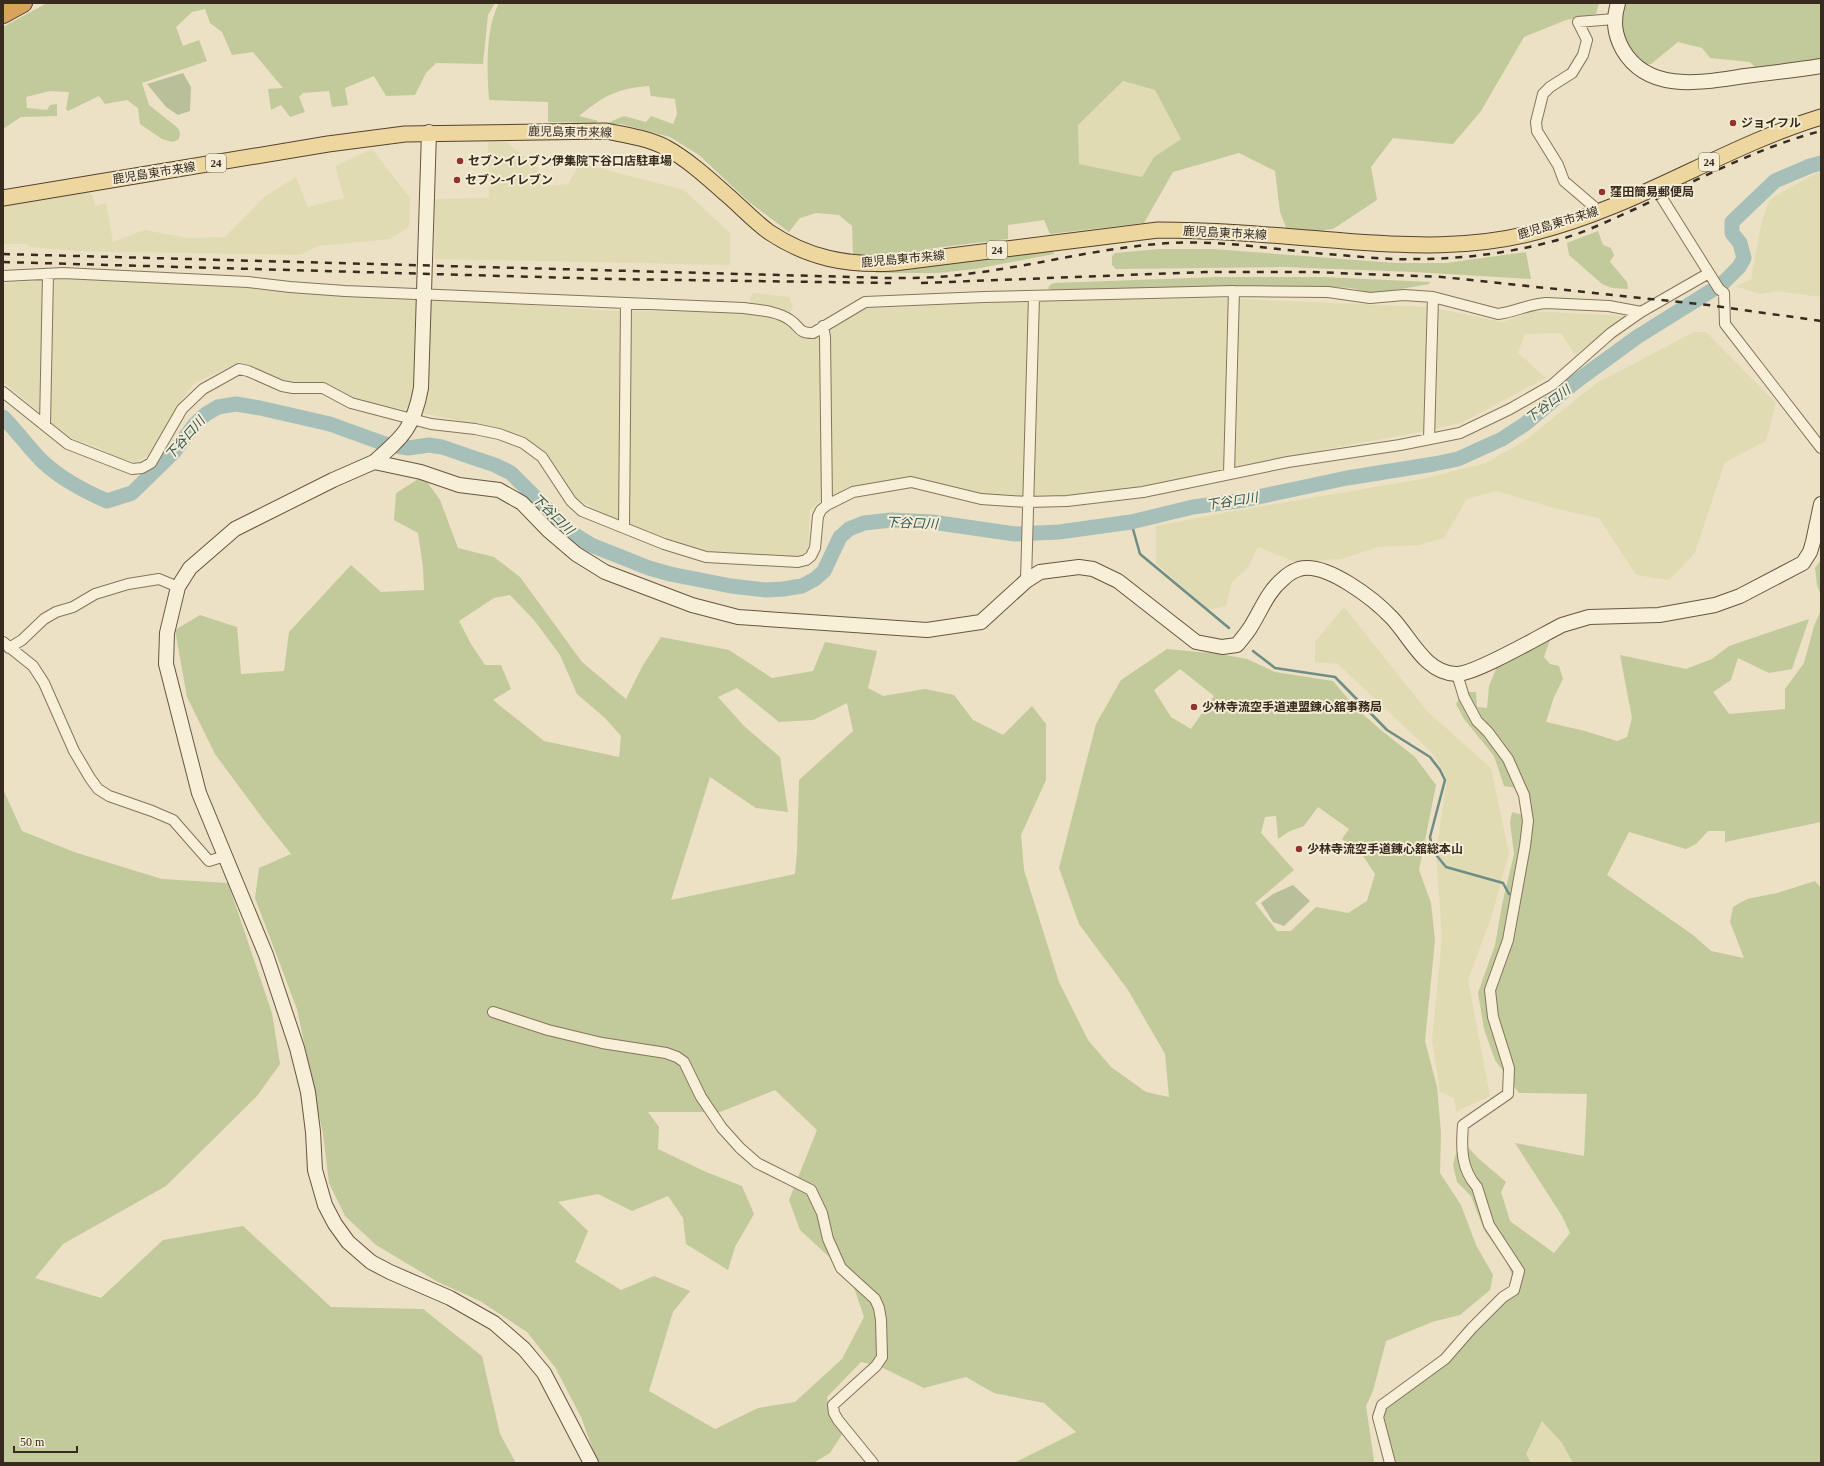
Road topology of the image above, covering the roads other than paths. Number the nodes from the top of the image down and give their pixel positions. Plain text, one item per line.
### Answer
1 (10, 3) edge
2 (23, 3) edge
3 (1618, 3) edge
4 (3, 7) edge
5 (3, 14) edge
6 (1614, 19) junction
7 (1821, 66) edge
8 (1821, 117) edge
9 (429, 132) junction
10 (1655, 187) junction
11 (3, 198) edge
12 (1599, 211) junction
13 (48, 274) junction
14 (1711, 275) junction
15 (3, 276) edge
16 (1234, 291) junction
17 (425, 294) junction
18 (1034, 296) junction
19 (1433, 297) junction
20 (626, 303) junction
21 (1640, 312) junction
22 (823, 326) junction
23 (3, 392) edge
24 (414, 418) junction
25 (45, 425) junction
26 (1429, 439) junction
27 (1821, 448) edge
28 (374, 462) junction
29 (1229, 473) junction
30 (1027, 502) junction
31 (1821, 504) edge
32 (827, 505) junction
33 (624, 528) junction
34 (1026, 581) junction
35 (178, 587) junction
36 (6, 645) edge
37 (1457, 674) junction
38 (225, 856) junction
39 (493, 1012) dead end
40 (591, 1463) edge
41 (874, 1463) edge
42 (1390, 1463) edge

1 - 4 highway
2 - 5 highway
3 - 6 street
6 - 7 street
6 - 12 street
8 - 10 main road, 鹿児島東市来線 / 24
9 - 11 main road, 鹿児島東市来線 / 24
9 - 12 main road, 鹿児島東市来線 / 24
9 - 17 street
10 - 12 main road, 鹿児島東市来線 / 24
10 - 14 street
13 - 15 street
13 - 17 street
13 - 25 street
14 - 21 street
14 - 27 street
16 - 18 street
16 - 19 street
16 - 29 street
17 - 20 street
17 - 24 street
18 - 22 street
18 - 30 street
19 - 21 street
19 - 26 street
20 - 22 street
20 - 33 street
21 - 26 street
22 - 32 street
23 - 25 street
24 - 25 street
24 - 28 street
24 - 33 street
26 - 29 street
28 - 34 street
28 - 35 street
29 - 30 street
30 - 32 street
30 - 34 street
31 - 37 street
32 - 33 street
34 - 37 street
35 - 36 street
35 - 38 street
36 - 38 street
37 - 42 street
38 - 40 street
39 - 41 street

